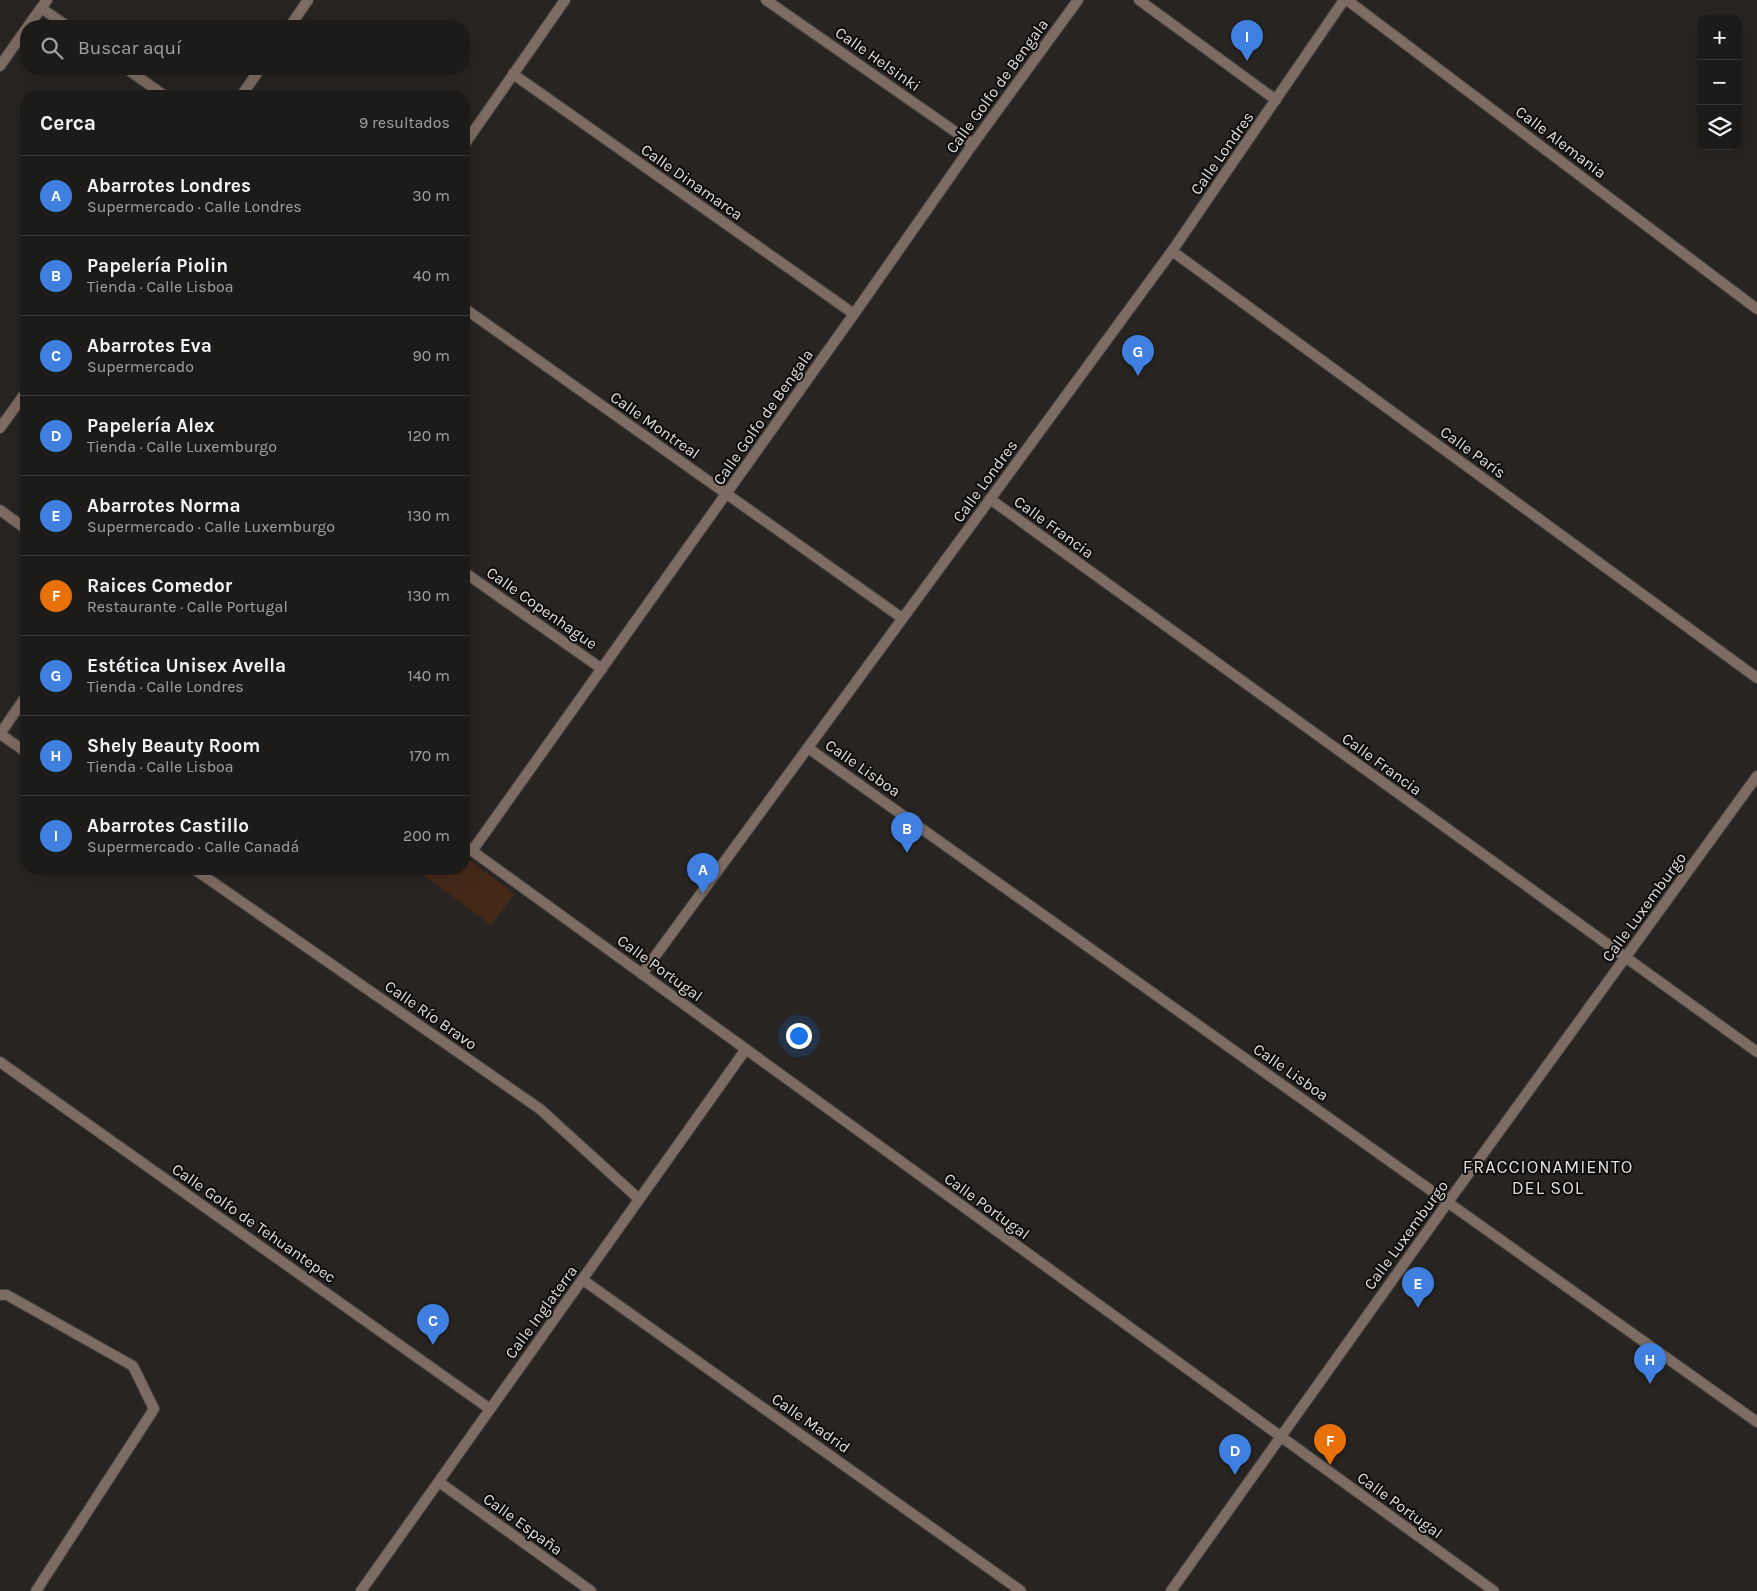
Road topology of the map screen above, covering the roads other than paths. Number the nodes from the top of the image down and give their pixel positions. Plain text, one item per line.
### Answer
1 (308, 0) edge
2 (564, 0) edge
3 (766, 0) edge
4 (1078, 0) edge
5 (1139, 0) edge
6 (1346, 0) edge
7 (44, 4) edge
8 (33, 20) edge
9 (60, 20) edge
10 (294, 20) edge
11 (20, 38) edge
12 (0, 66) edge
13 (513, 74) junction
14 (136, 75) edge
15 (256, 75) edge
16 (157, 90) edge
17 (245, 90) edge
18 (1276, 100) junction
19 (470, 136) edge
20 (973, 144) junction
21 (1172, 251) junction
22 (1757, 309) edge
23 (470, 312) edge
24 (854, 314) junction
25 (20, 400) edge
26 (0, 428) edge
27 (727, 494) junction
28 (990, 499) junction
29 (0, 510) edge
30 (20, 525) edge
31 (470, 576) edge
32 (902, 618) junction
33 (602, 669) junction
34 (1757, 678) edge
35 (20, 705) edge
36 (0, 734) edge
37 (20, 748) edge
38 (808, 748) junction
39 (1757, 776) edge
40 (470, 845) edge
41 (470, 849) edge
42 (203, 875) edge
43 (1626, 958) junction
44 (642, 974) junction
45 (746, 1050) junction
46 (1757, 1052) edge
47 (0, 1062) edge
48 (639, 1199) junction
49 (1448, 1202) junction
50 (583, 1280) junction
51 (0, 1295) edge
52 (490, 1409) junction
53 (1757, 1422) edge
54 (1280, 1437) junction
55 (438, 1482) junction
56 (36, 1591) edge
57 (361, 1591) edge
58 (591, 1591) edge
59 (1021, 1591) edge
60 (1171, 1591) edge
61 (1494, 1591) edge

1 - 10 street
2 - 13 street
3 - 20 street, Calle Helsinki
4 - 20 street, Calle Golfo de Bengala
5 - 18 street
6 - 18 street, Calle Londres
6 - 22 street, Calle Alemania
7 - 8 street
7 - 9 street
11 - 12 street
13 - 19 street
13 - 24 street, Calle Dinamarca
14 - 16 street
15 - 17 street
18 - 21 street, Calle Londres
20 - 24 street, Calle Golfo de Bengala
21 - 28 street, Calle Londres
21 - 34 street, Calle París
23 - 27 street, Calle Montreal
24 - 27 street, Calle Golfo de Bengala
25 - 26 street
27 - 32 street, Calle Montreal
27 - 33 street, Calle Golfo de Bengala
28 - 32 street, Calle Londres
28 - 43 street, Calle Francia
29 - 30 street
31 - 33 street, Calle Copenhague
32 - 38 street, Calle Londres
33 - 40 street, Calle Golfo de Bengala
35 - 36 street
36 - 37 street
38 - 44 street, Calle Londres
38 - 49 street, Calle Lisboa
39 - 43 street, Calle Luxemburgo
41 - 44 street, Calle Portugal
42 - 48 street, Calle Río Bravo
43 - 46 street, Calle Francia
43 - 49 street, Calle Luxemburgo
44 - 45 street, Calle Portugal
45 - 48 street, Calle Inglaterra
45 - 54 street, Calle Portugal
47 - 52 street, Calle Golfo de Tehuantepec
48 - 50 street, Calle Inglaterra
49 - 53 street, Calle Lisboa
49 - 54 street, Calle Luxemburgo
50 - 52 street, Calle Inglaterra
50 - 59 street, Calle Madrid
51 - 56 street
52 - 55 street, Calle Inglaterra
54 - 60 street, Calle Luxemburgo
54 - 61 street, Calle Portugal
55 - 57 street, Calle Inglaterra
55 - 58 street, Calle España

